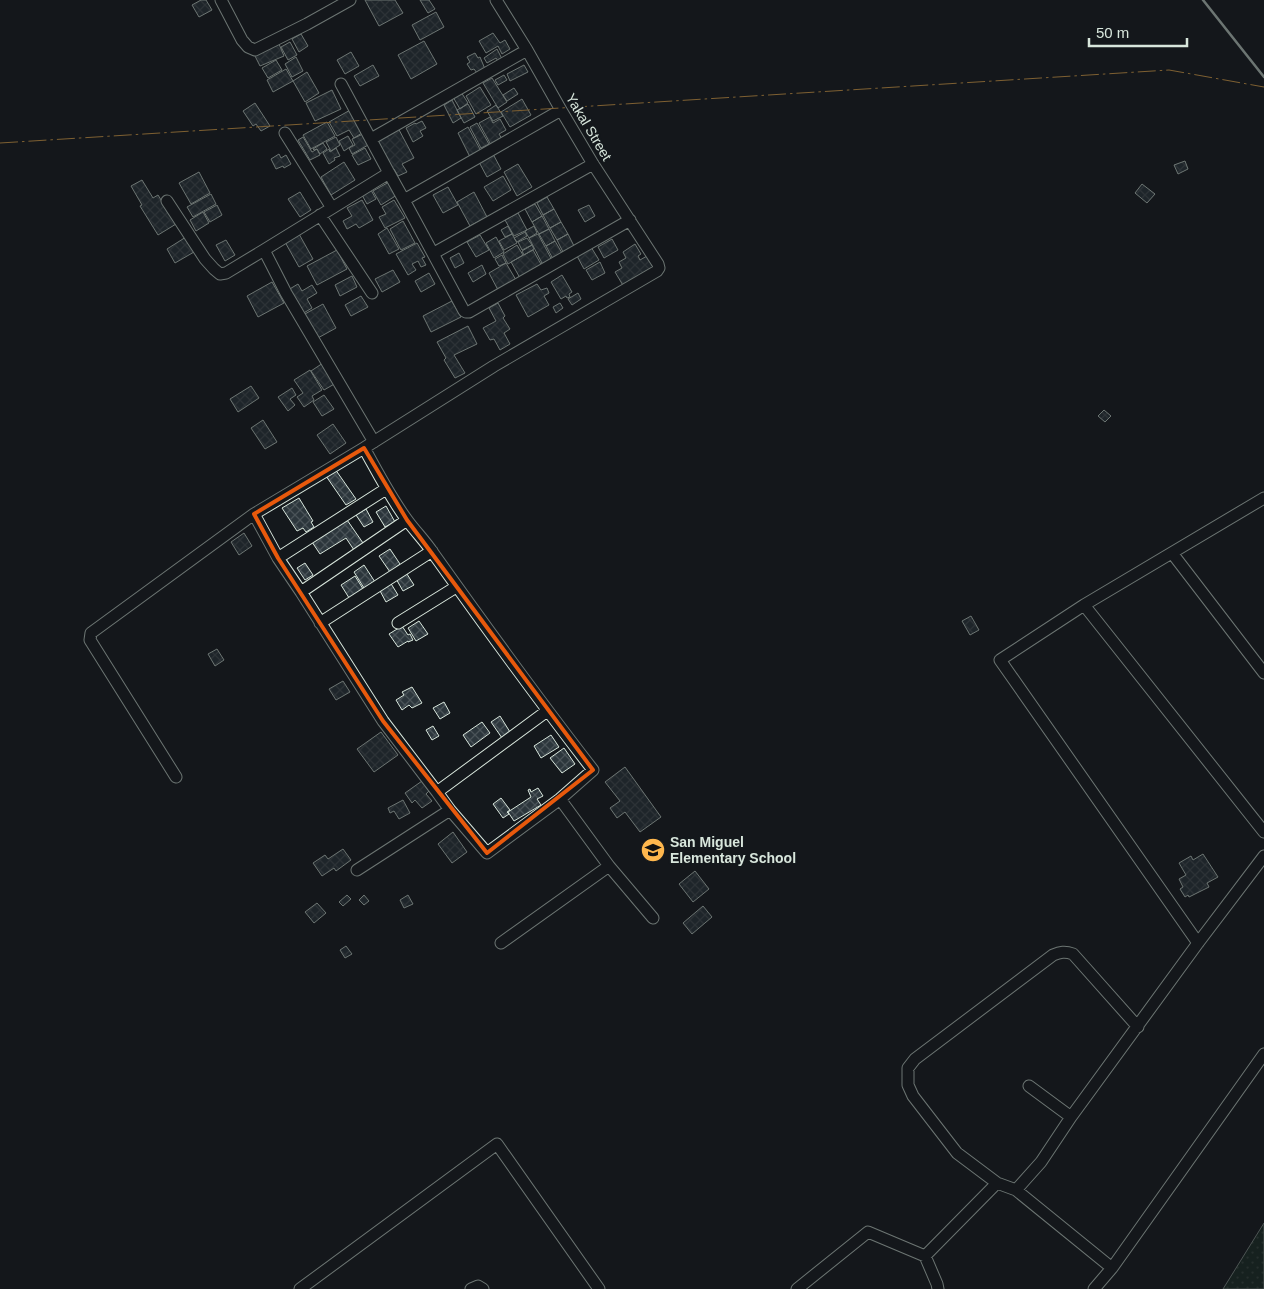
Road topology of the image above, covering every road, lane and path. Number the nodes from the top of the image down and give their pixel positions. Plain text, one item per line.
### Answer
1 (221, 0) edge
2 (350, 0) edge
3 (496, 0) edge
4 (527, 50) junction
5 (340, 84) dead end
6 (561, 110) junction
7 (285, 133) dead end
8 (371, 139) junction
9 (594, 164) junction
10 (389, 173) junction
11 (167, 200) dead end
12 (404, 200) junction
13 (332, 208) junction
14 (320, 216) junction
15 (630, 220) junction
16 (264, 250) junction
17 (434, 253) junction
18 (372, 293) dead end
19 (369, 445) junction
20 (386, 489) junction
21 (1264, 499) edge
22 (254, 514) junction
23 (407, 520) junction
24 (432, 550) junction
25 (1172, 553) junction
26 (278, 558) junction
27 (456, 587) junction
28 (301, 592) junction
29 (1084, 605) junction
30 (320, 622) junction
31 (398, 623) dead end
32 (1264, 673) edge
33 (547, 711) junction
34 (176, 777) dead end
35 (437, 792) junction
36 (560, 799) junction
37 (450, 810) junction
38 (1264, 832) edge
39 (1264, 856) edge
40 (609, 866) junction
41 (357, 870) dead end
42 (653, 918) dead end
43 (501, 942) dead end
44 (1198, 944) junction
45 (1138, 1027) junction
46 (1264, 1054) edge
47 (1029, 1086) dead end
48 (1071, 1117) junction
49 (997, 1183) junction
50 (1016, 1190) junction
51 (925, 1256) junction
52 (1112, 1268) junction
53 (300, 1289) edge
54 (471, 1289) edge
55 (483, 1289) edge
56 (599, 1289) edge
57 (797, 1289) edge
58 (938, 1289) edge
59 (1094, 1289) edge

1 - 2 street
3 - 4 street, Yakal Street
4 - 6 street, Yakal Street
4 - 8 street
5 - 8 street
6 - 9 street, Yakal Street
6 - 12 street
7 - 13 street
8 - 10 street
9 - 15 street, Yakal Street
9 - 17 street
10 - 12 street
10 - 13 street
11 - 16 street
12 - 17 street
13 - 14 street
14 - 16 street
14 - 18 street
15 - 17 street
15 - 19 street, Yakal Street
16 - 19 street
19 - 20 street
19 - 22 street
20 - 23 street
20 - 26 street
21 - 25 street
22 - 26 street
22 - 34 street
23 - 24 street
23 - 28 street
24 - 27 street
24 - 30 street
25 - 29 street
25 - 32 street
26 - 28 street
27 - 31 street
27 - 33 street
28 - 30 street
29 - 38 street
29 - 44 street
30 - 35 street
33 - 35 street
33 - 36 street
35 - 37 street
36 - 37 street
36 - 40 street
37 - 41 street
39 - 44 street
40 - 42 street
40 - 43 street
44 - 45 street
45 - 48 street
45 - 49 street
46 - 52 street
47 - 48 street
48 - 50 street
49 - 50 street
49 - 51 street
50 - 52 street
51 - 57 street
51 - 58 street
52 - 59 street
53 - 56 street
54 - 55 street

